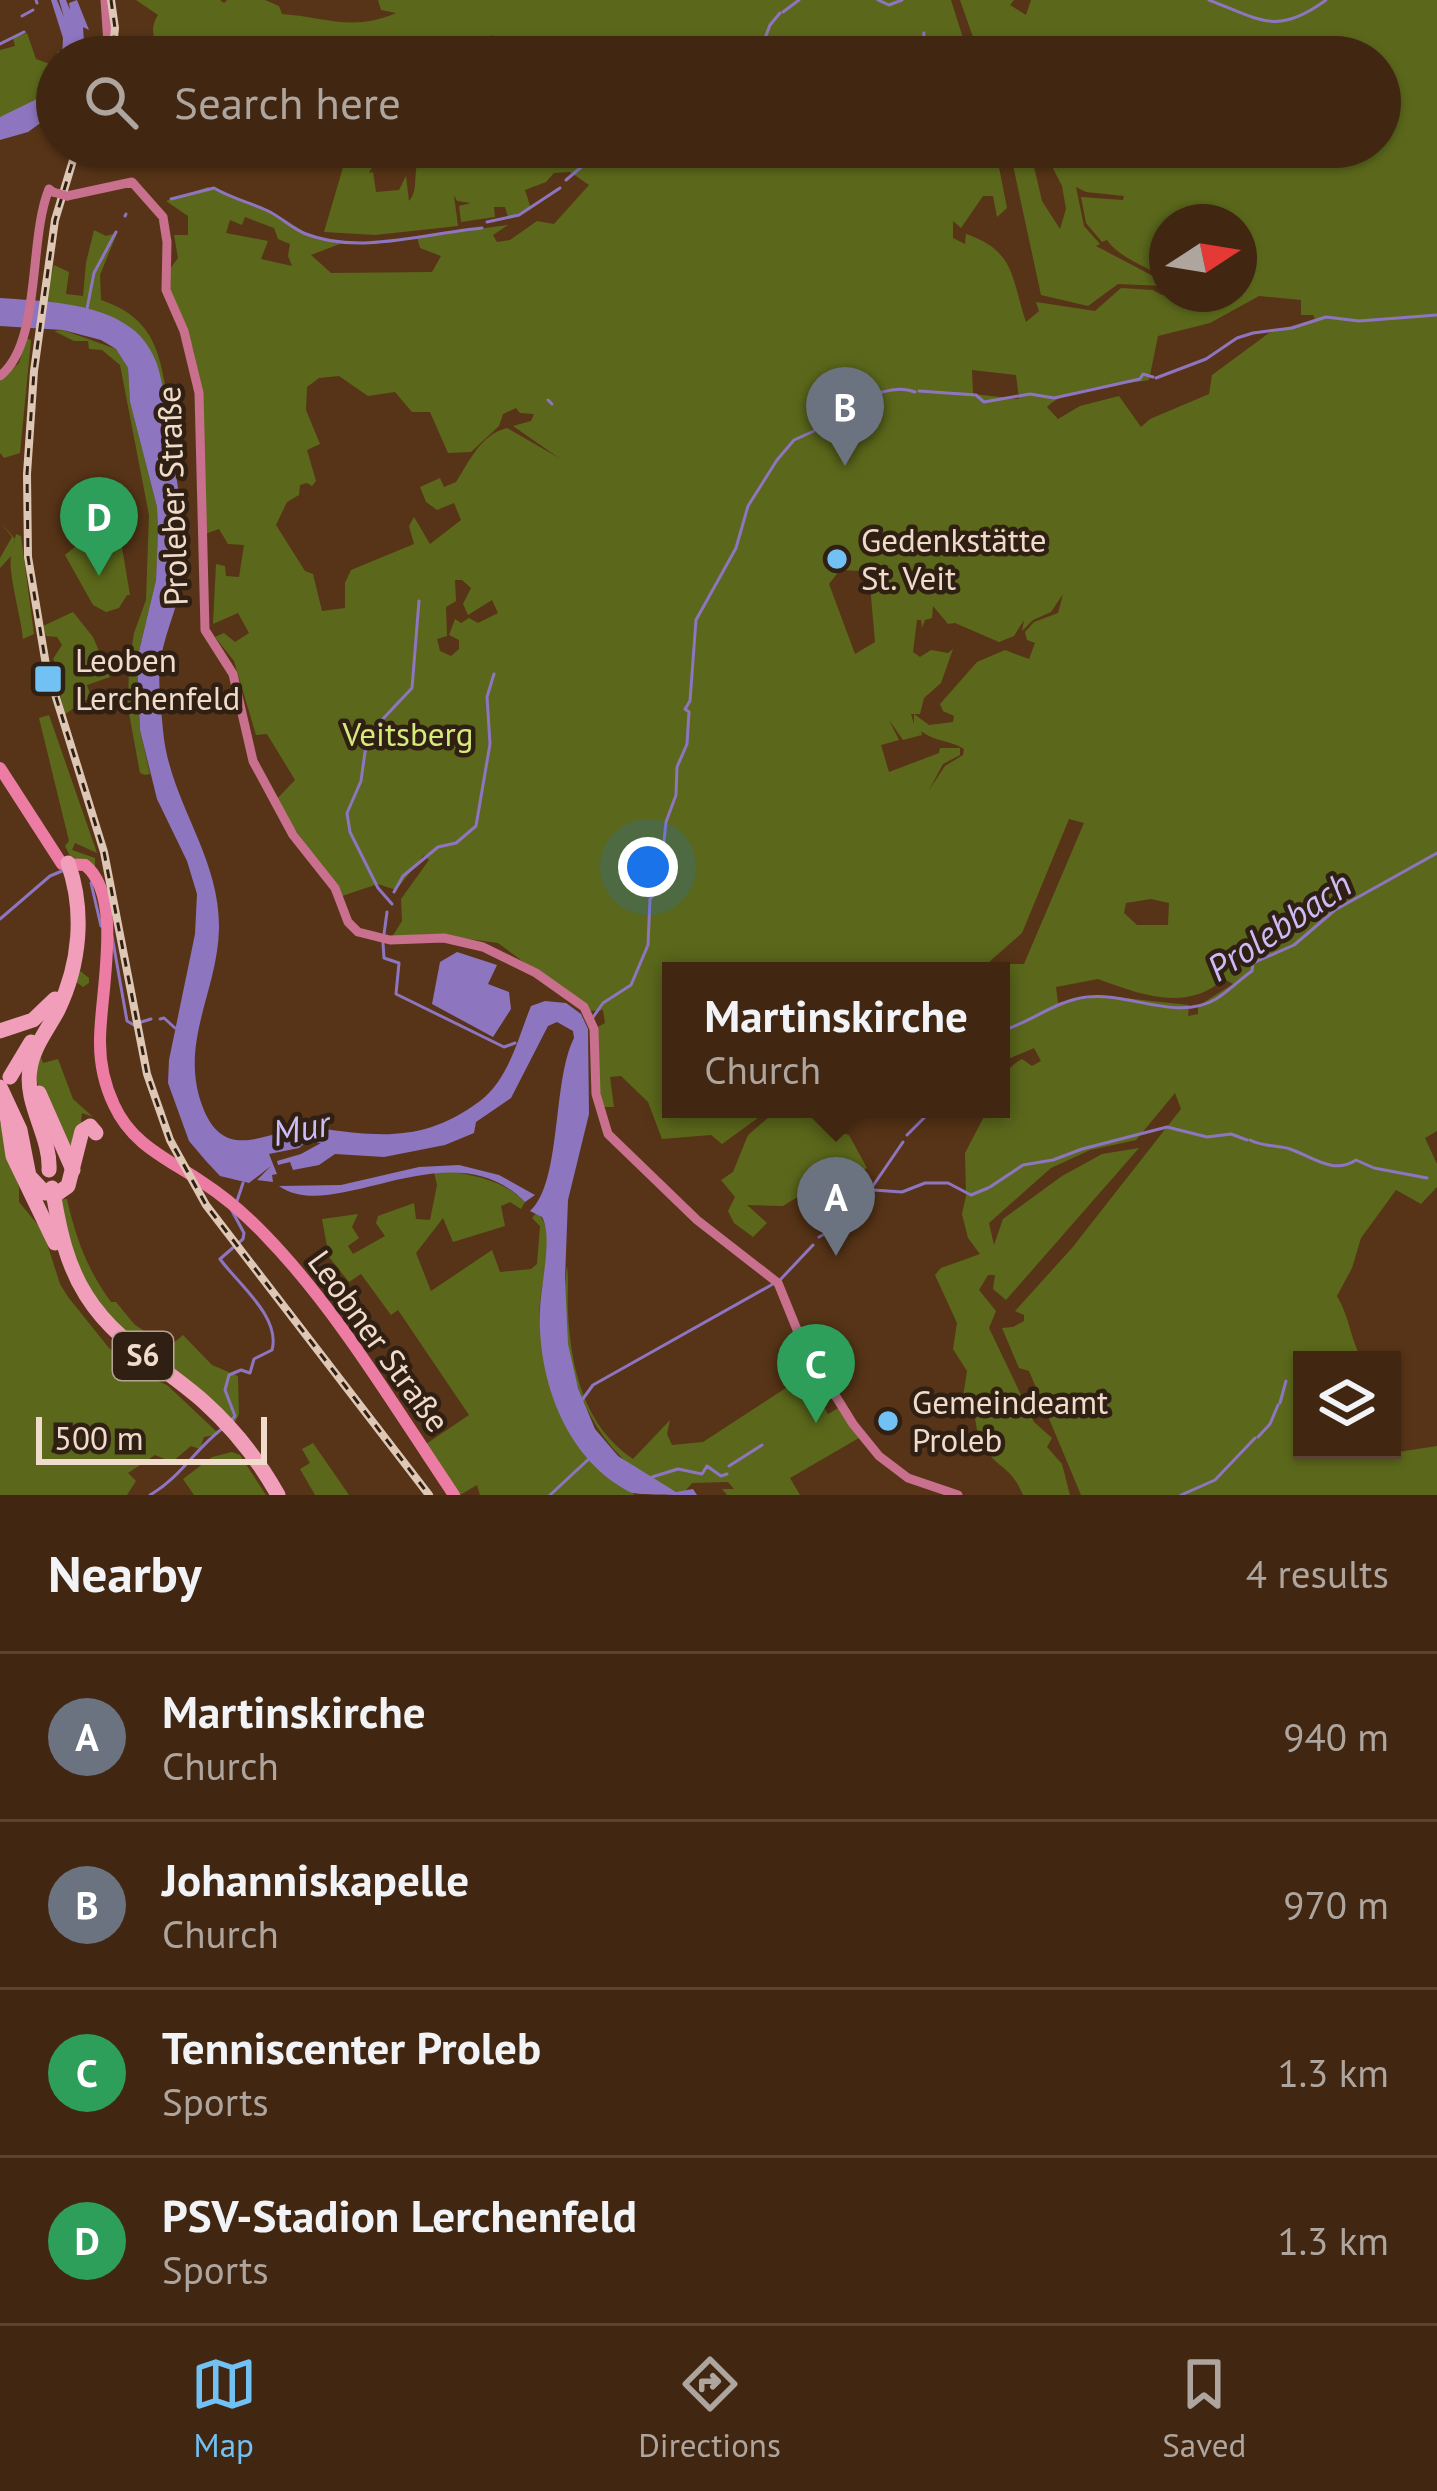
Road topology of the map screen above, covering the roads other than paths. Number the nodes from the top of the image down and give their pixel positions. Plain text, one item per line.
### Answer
1 (105, 0) edge
2 (107, 36) edge
3 (0, 376) edge
4 (0, 764) edge
5 (77, 869) junction
6 (65, 980) junction
7 (0, 1030) edge
8 (41, 1041) junction
9 (3, 1084) edge
10 (96, 1133) dead end
11 (49, 1170) junction
12 (73, 1173) junction
13 (51, 1193) junction
14 (62, 1256) junction
15 (222, 1422) junction
16 (275, 1495) edge
17 (454, 1495) edge
18 (958, 1495) edge

1 - 2 main road
3 - 18 main road, Proleber Straße, bridge
4 - 5 main road
5 - 6 highway
5 - 8 highway
5 - 17 main road, Leobner Straße
6 - 7 highway
6 - 9 highway
8 - 11 highway
8 - 12 highway
9 - 11 highway, S6
9 - 12 highway
9 - 13 highway, S6
9 - 14 highway
10 - 12 highway
11 - 13 highway, S6
13 - 14 highway, S6
13 - 15 highway, S6
14 - 15 highway, S6
15 - 16 highway, S6

